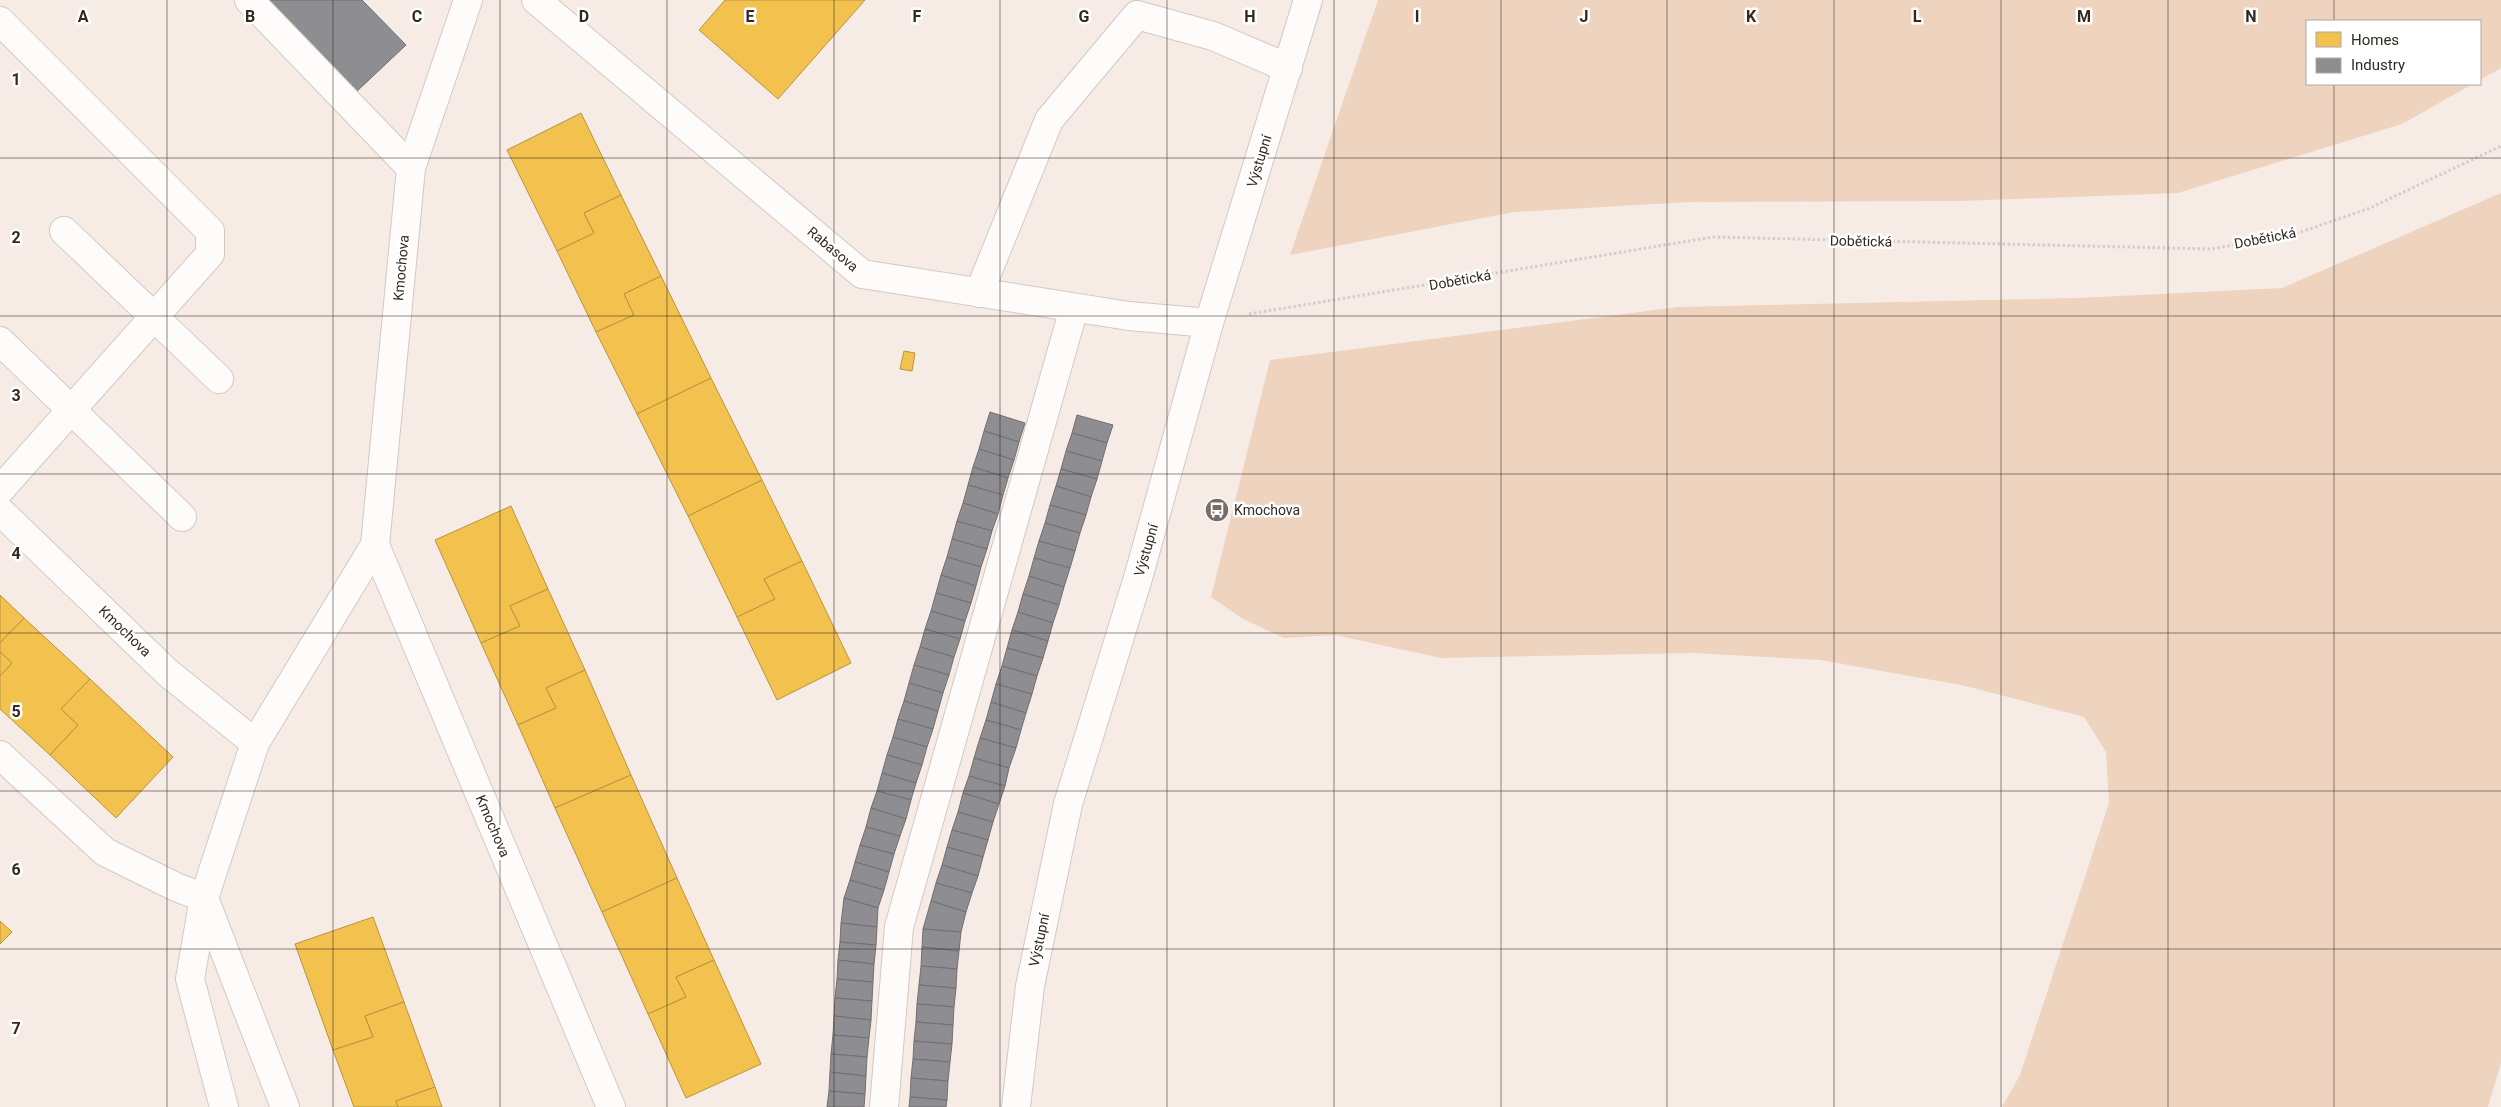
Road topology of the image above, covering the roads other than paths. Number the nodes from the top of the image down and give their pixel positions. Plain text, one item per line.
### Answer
1 (249, 0) edge
2 (468, 0) edge
3 (536, 0) edge
4 (1308, 0) edge
5 (0, 21) edge
6 (1288, 68) junction
7 (411, 168) junction
8 (64, 231) dead end
9 (978, 293) junction
10 (1074, 308) junction
11 (155, 318) junction
12 (1209, 323) junction
13 (0, 340) edge
14 (219, 379) dead end
15 (71, 409) junction
16 (0, 490) edge
17 (0, 511) edge
18 (182, 517) dead end
19 (375, 545) junction
20 (256, 743) junction
21 (0, 755) edge
22 (204, 898) junction
23 (224, 1107) edge
24 (285, 1107) edge
25 (611, 1107) edge
26 (884, 1107) edge
27 (1016, 1107) edge

1 - 7 street
2 - 7 street, Kmochova
3 - 9 street, Rabasova
4 - 6 street, Výstupní
5 - 11 street
6 - 9 street
6 - 12 street, Výstupní
7 - 19 street, Kmochova
8 - 11 street
9 - 10 street, Rabasova
10 - 12 street, Rabasova
10 - 26 street
11 - 14 street
11 - 15 street
12 - 27 street, Výstupní
13 - 15 street
15 - 16 street
15 - 18 street
17 - 20 street, Kmochova
19 - 20 street, Kmochova
19 - 25 street, Kmochova
20 - 22 street, Kmochova
21 - 22 street
22 - 23 street, Kmochova
22 - 24 street

